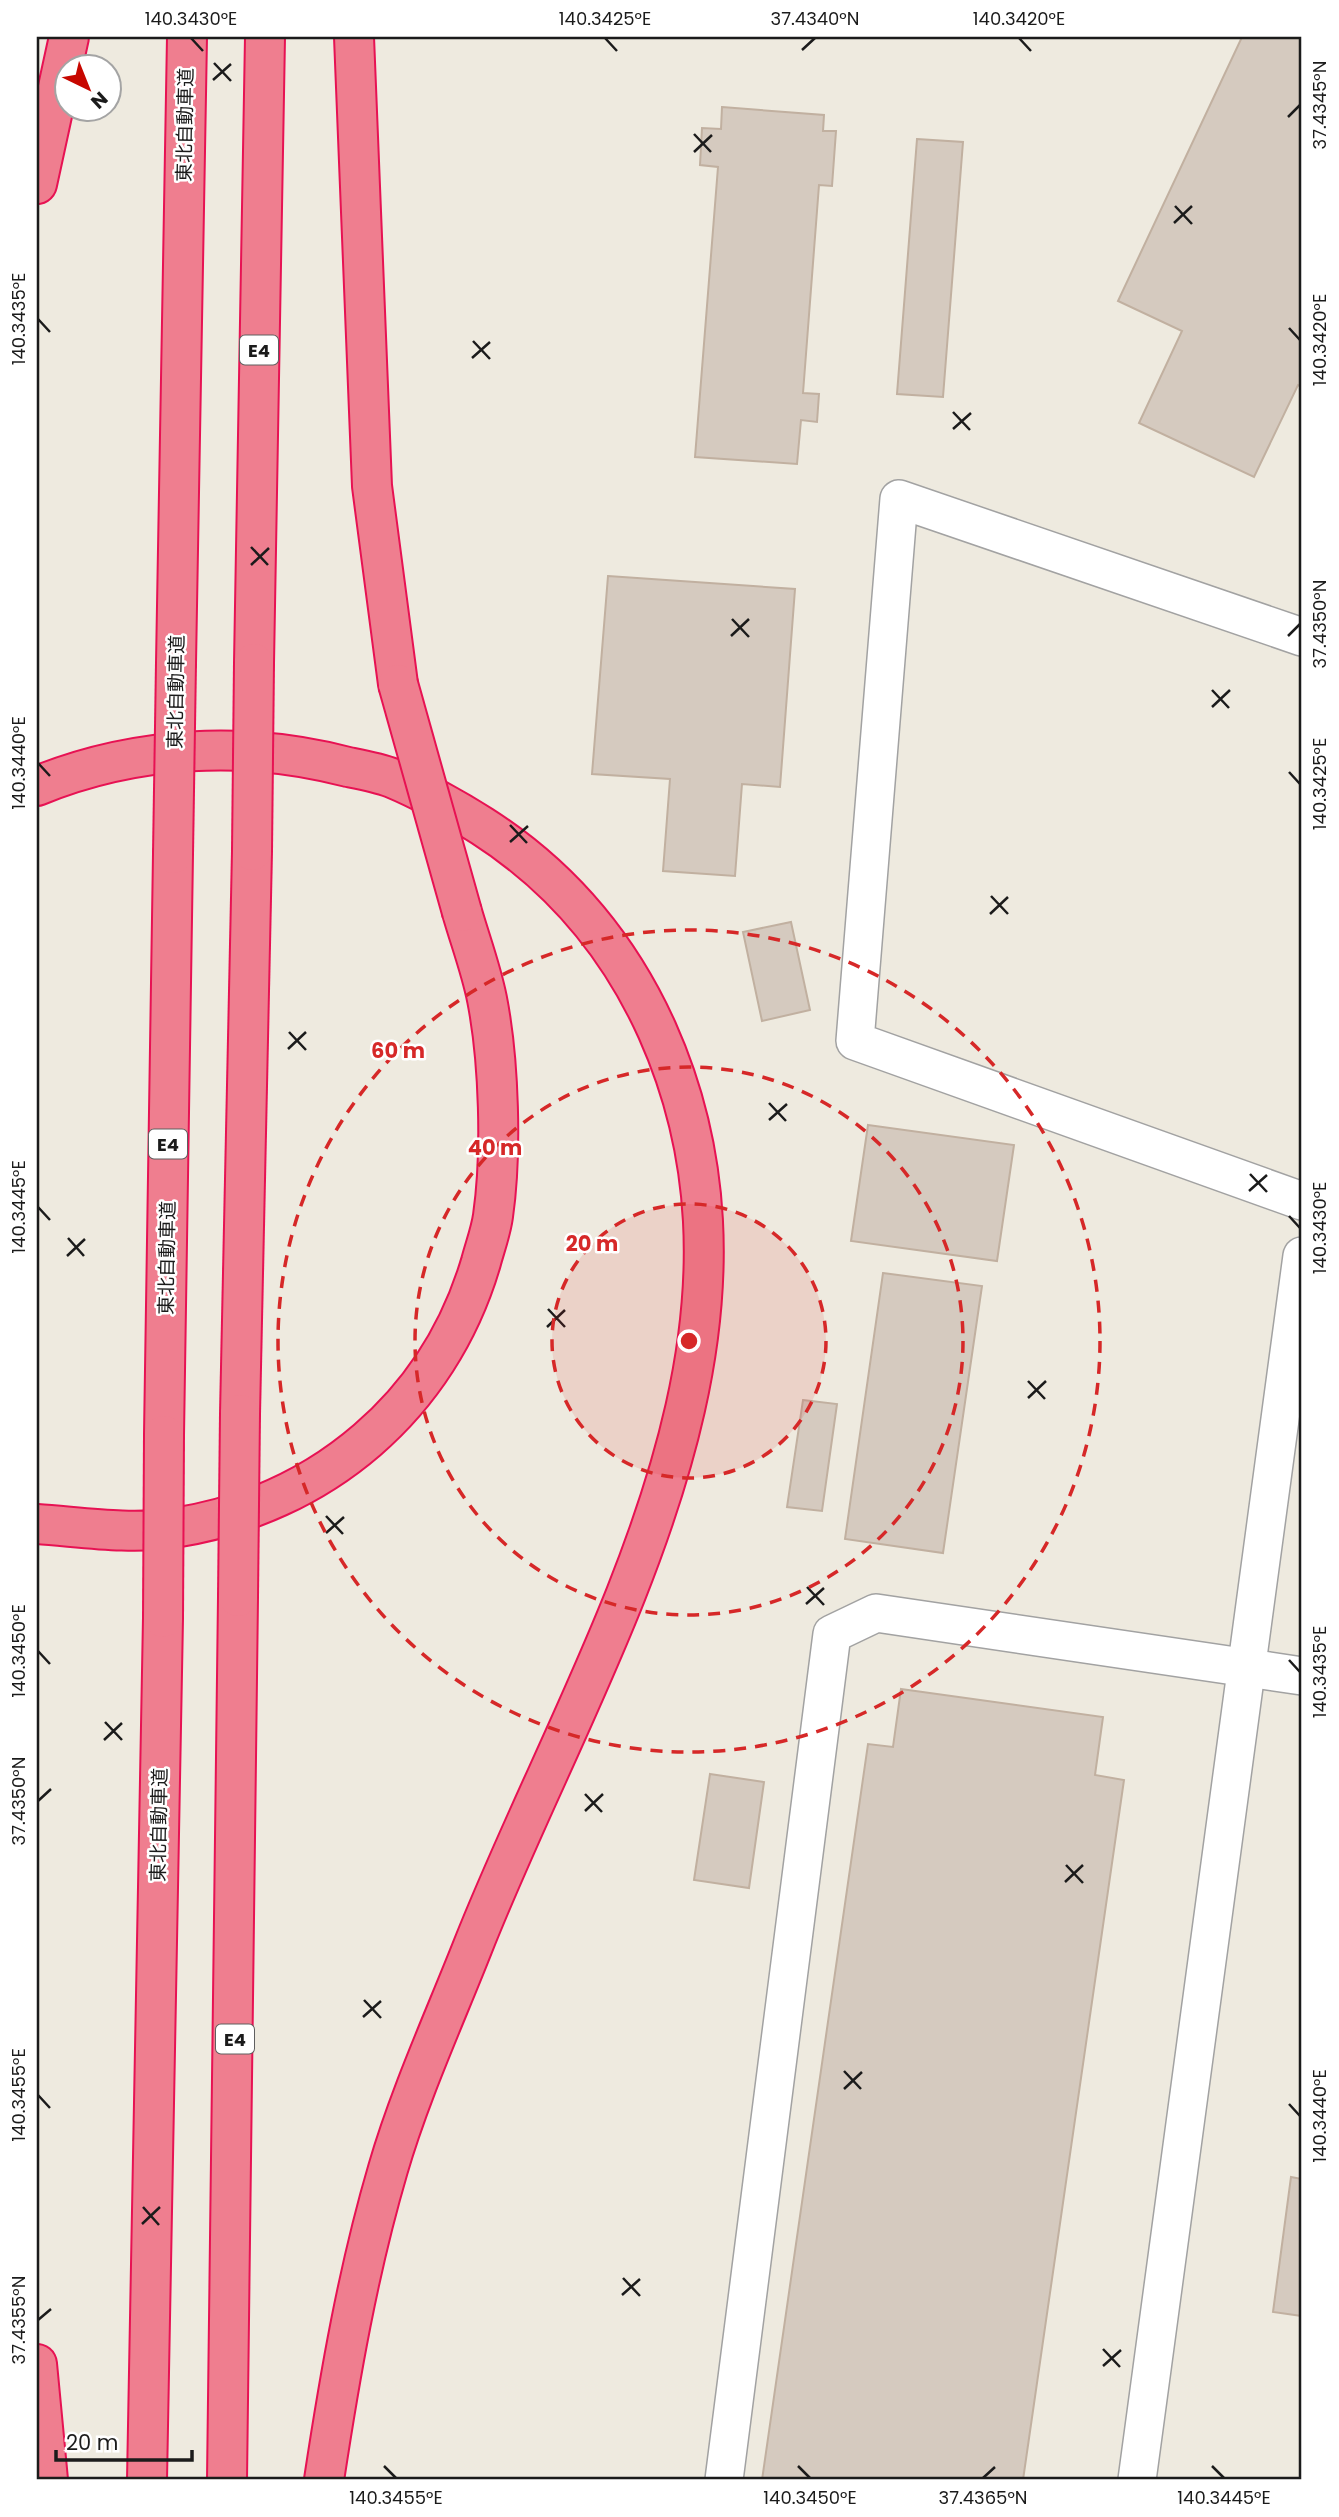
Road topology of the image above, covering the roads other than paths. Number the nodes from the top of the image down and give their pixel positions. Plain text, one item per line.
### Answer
1 (69, 37) edge
2 (187, 37) edge
3 (265, 37) edge
4 (354, 37) edge
5 (37, 184) edge
6 (1302, 637) edge
7 (37, 786) edge
8 (1302, 1200) edge
9 (1302, 1256) edge
10 (37, 1524) edge
11 (1248, 1668) junction
12 (1302, 1676) edge
13 (37, 2364) edge
14 (48, 2480) edge
15 (147, 2480) edge
16 (227, 2480) edge
17 (324, 2480) edge
18 (724, 2480) edge
19 (1137, 2480) edge

1 - 5 highway
2 - 15 highway, 東北自動車道 / E4, bridge
3 - 16 highway, E4, bridge
4 - 10 highway, bridge
6 - 8 street
7 - 17 highway
9 - 11 street
11 - 12 street
11 - 18 street
11 - 19 street
13 - 14 highway

